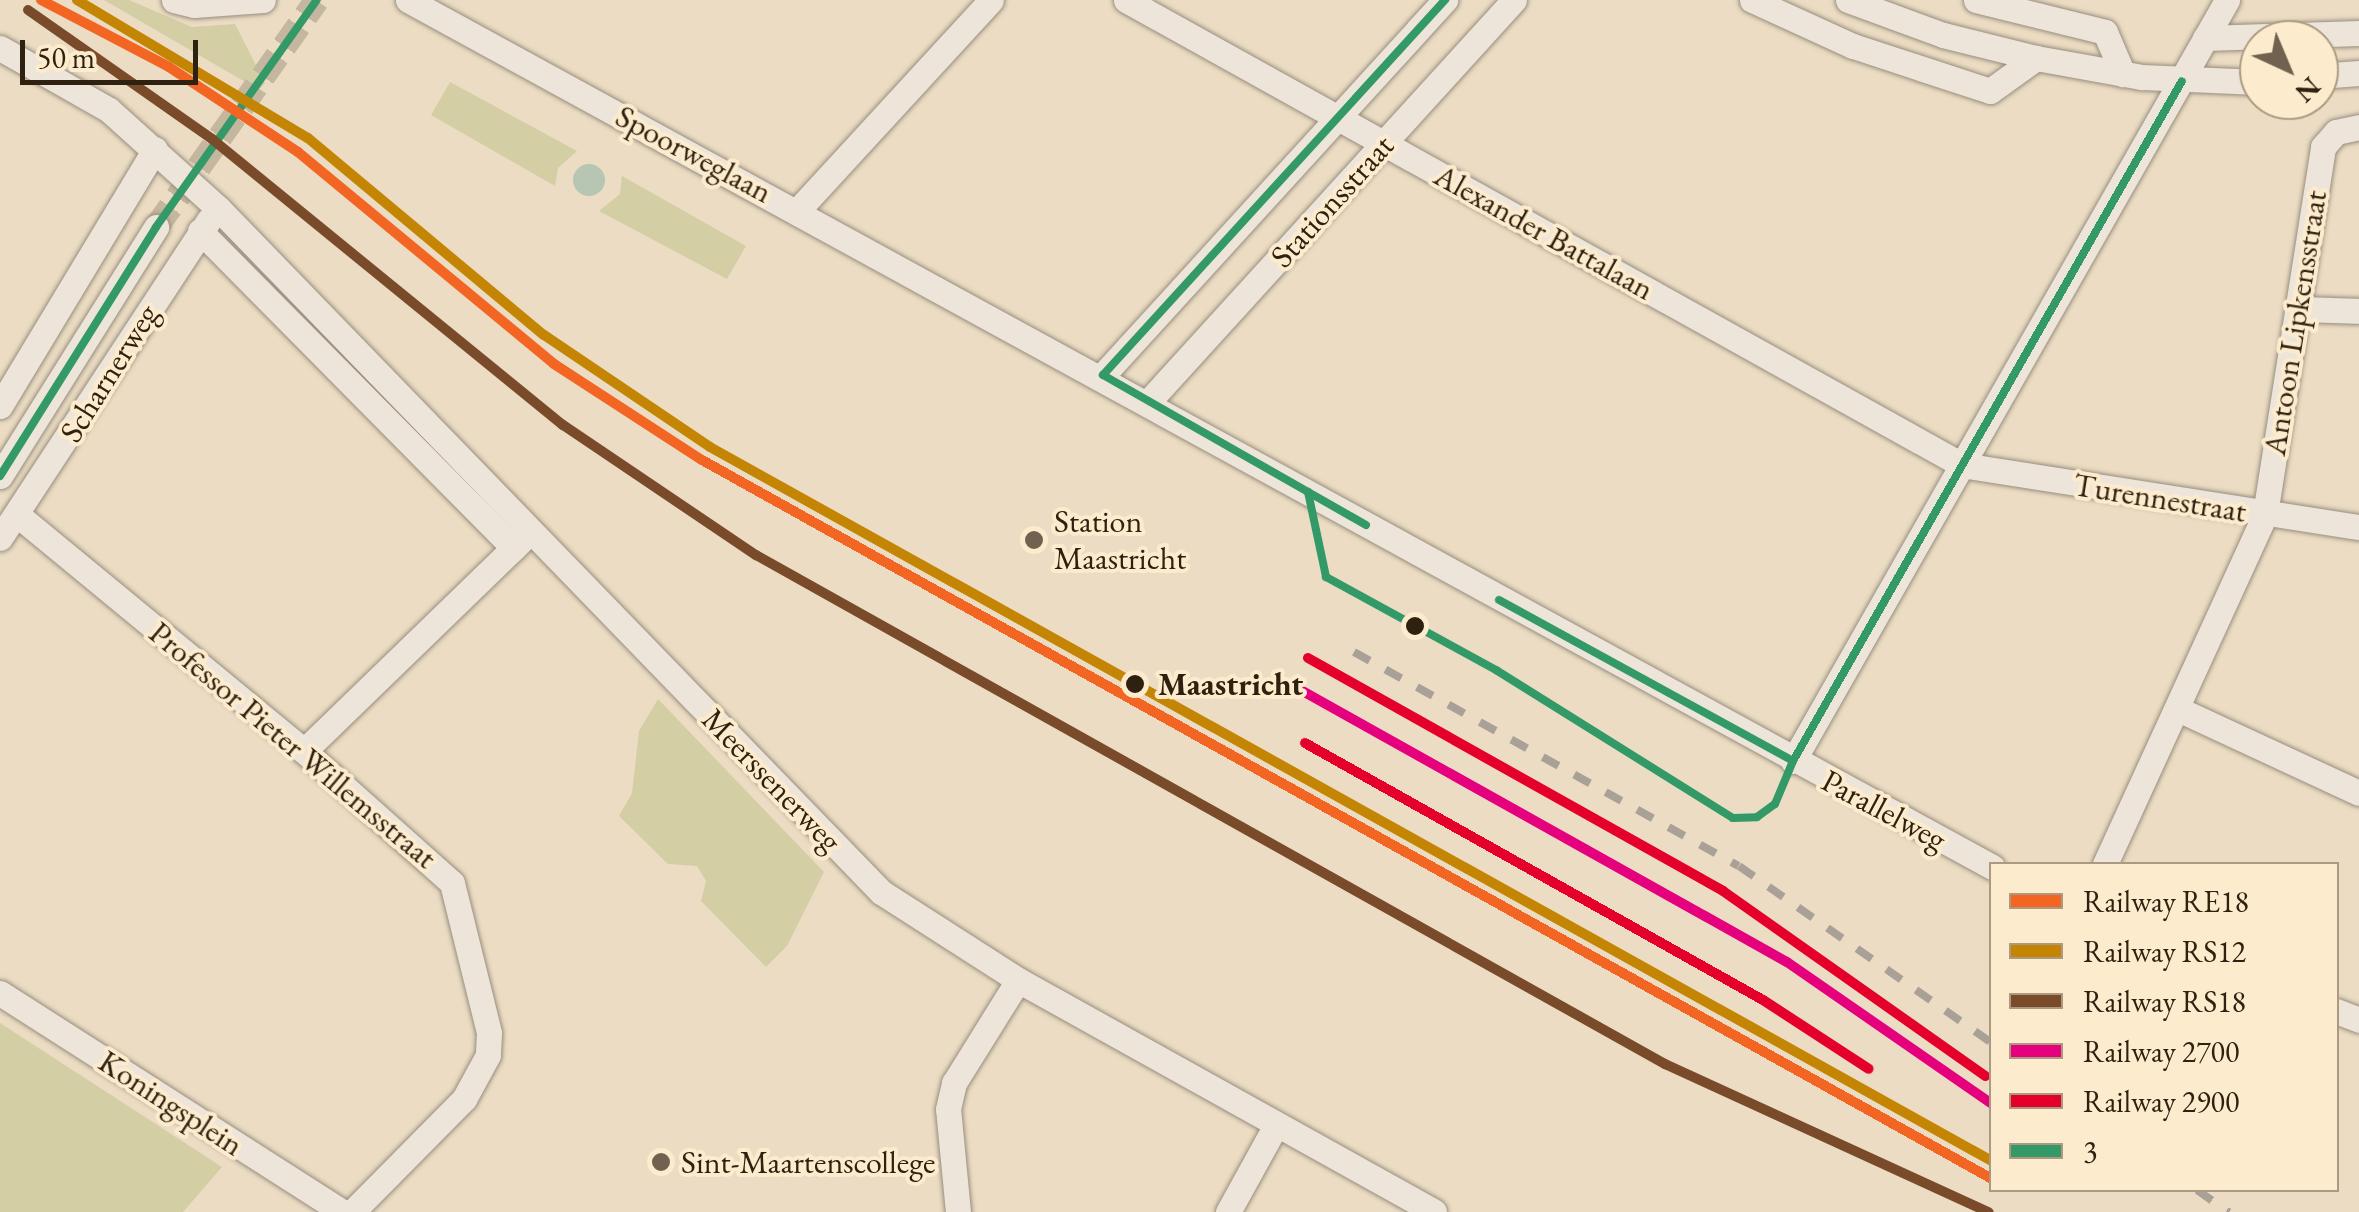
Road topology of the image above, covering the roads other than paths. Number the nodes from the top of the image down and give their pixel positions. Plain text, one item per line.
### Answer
1 (174, 0) edge
2 (262, 0) edge
3 (408, 0) edge
4 (991, 0) edge
5 (1126, 0) edge
6 (1445, 0) edge
7 (1514, 0) edge
8 (1752, 0) edge
9 (1848, 0) edge
10 (1976, 0) edge
11 (2227, 0) edge
12 (2359, 33) edge
13 (2205, 38) junction
14 (0, 48) edge
15 (2036, 58) junction
16 (2124, 74) junction
17 (2182, 81) junction
18 (2239, 82) edge
19 (1338, 119) junction
20 (2359, 127) edge
21 (1384, 144) junction
22 (155, 148) junction
23 (218, 208) junction
24 (798, 210) junction
25 (156, 227) tunnel mouth
26 (200, 231) junction
27 (2297, 308) junction
28 (2359, 312) edge
29 (1103, 376) junction
30 (1149, 401) junction
31 (0, 406) edge
32 (1962, 465) junction
33 (0, 476) edge
34 (2265, 514) junction
35 (18, 516) junction
36 (2359, 527) edge
37 (532, 529) junction
38 (0, 538) edge
39 (514, 548) junction
40 (2180, 710) junction
41 (304, 752) junction
42 (1792, 761) junction
43 (2359, 793) edge
44 (2106, 862) edge
45 (1989, 865) edge
46 (1018, 980) junction
47 (0, 994) edge
48 (1276, 1125) junction
49 (343, 1212) edge
50 (352, 1212) edge
51 (958, 1212) edge
52 (1228, 1212) edge
53 (1434, 1212) edge

1 - 2 street
3 - 24 street, Spoorweglaan
4 - 24 street
5 - 19 street, Alexander Battalaan
6 - 19 street, Stationsstraat
7 - 21 street, Stationsstraat
8 - 15 street
9 - 15 street
10 - 16 street
11 - 13 street
12 - 13 street
13 - 17 street
14 - 22 street, Meerssenerweg
15 - 16 street
16 - 17 street
17 - 18 street
17 - 32 street
19 - 21 street, Alexander Battalaan
19 - 29 street, Stationsstraat
20 - 27 street, Antoon Lipkensstraat
21 - 30 street, Stationsstraat
21 - 32 street, Alexander Battalaan
22 - 23 street, Meerssenerweg
22 - 31 street
23 - 26 street, Scharnerweg
23 - 37 street, Meerssenerweg
24 - 29 street, Spoorweglaan
25 - 33 street, Scharnerweg
26 - 35 street, Scharnerweg
26 - 39 street
27 - 28 street
27 - 34 street, Antoon Lipkensstraat
29 - 30 street, Parallelweg
30 - 42 street, Parallelweg
32 - 34 street, Turennestraat
32 - 42 street
34 - 36 street, Turennestraat
34 - 40 street, Antoon Lipkensstraat
35 - 38 street, Scharnerweg
35 - 41 street, Professor Pieter Willemsstraat
37 - 39 street
37 - 46 street, Meerssenerweg
39 - 41 street
40 - 43 street
40 - 44 street, Antoon Lipkensstraat
41 - 50 street, Professor Pieter Willemsstraat
42 - 45 street, Parallelweg
46 - 48 street, Meerssenerweg
46 - 51 street
47 - 49 street, Koningsplein
48 - 52 street
48 - 53 street, Meerssenerweg

